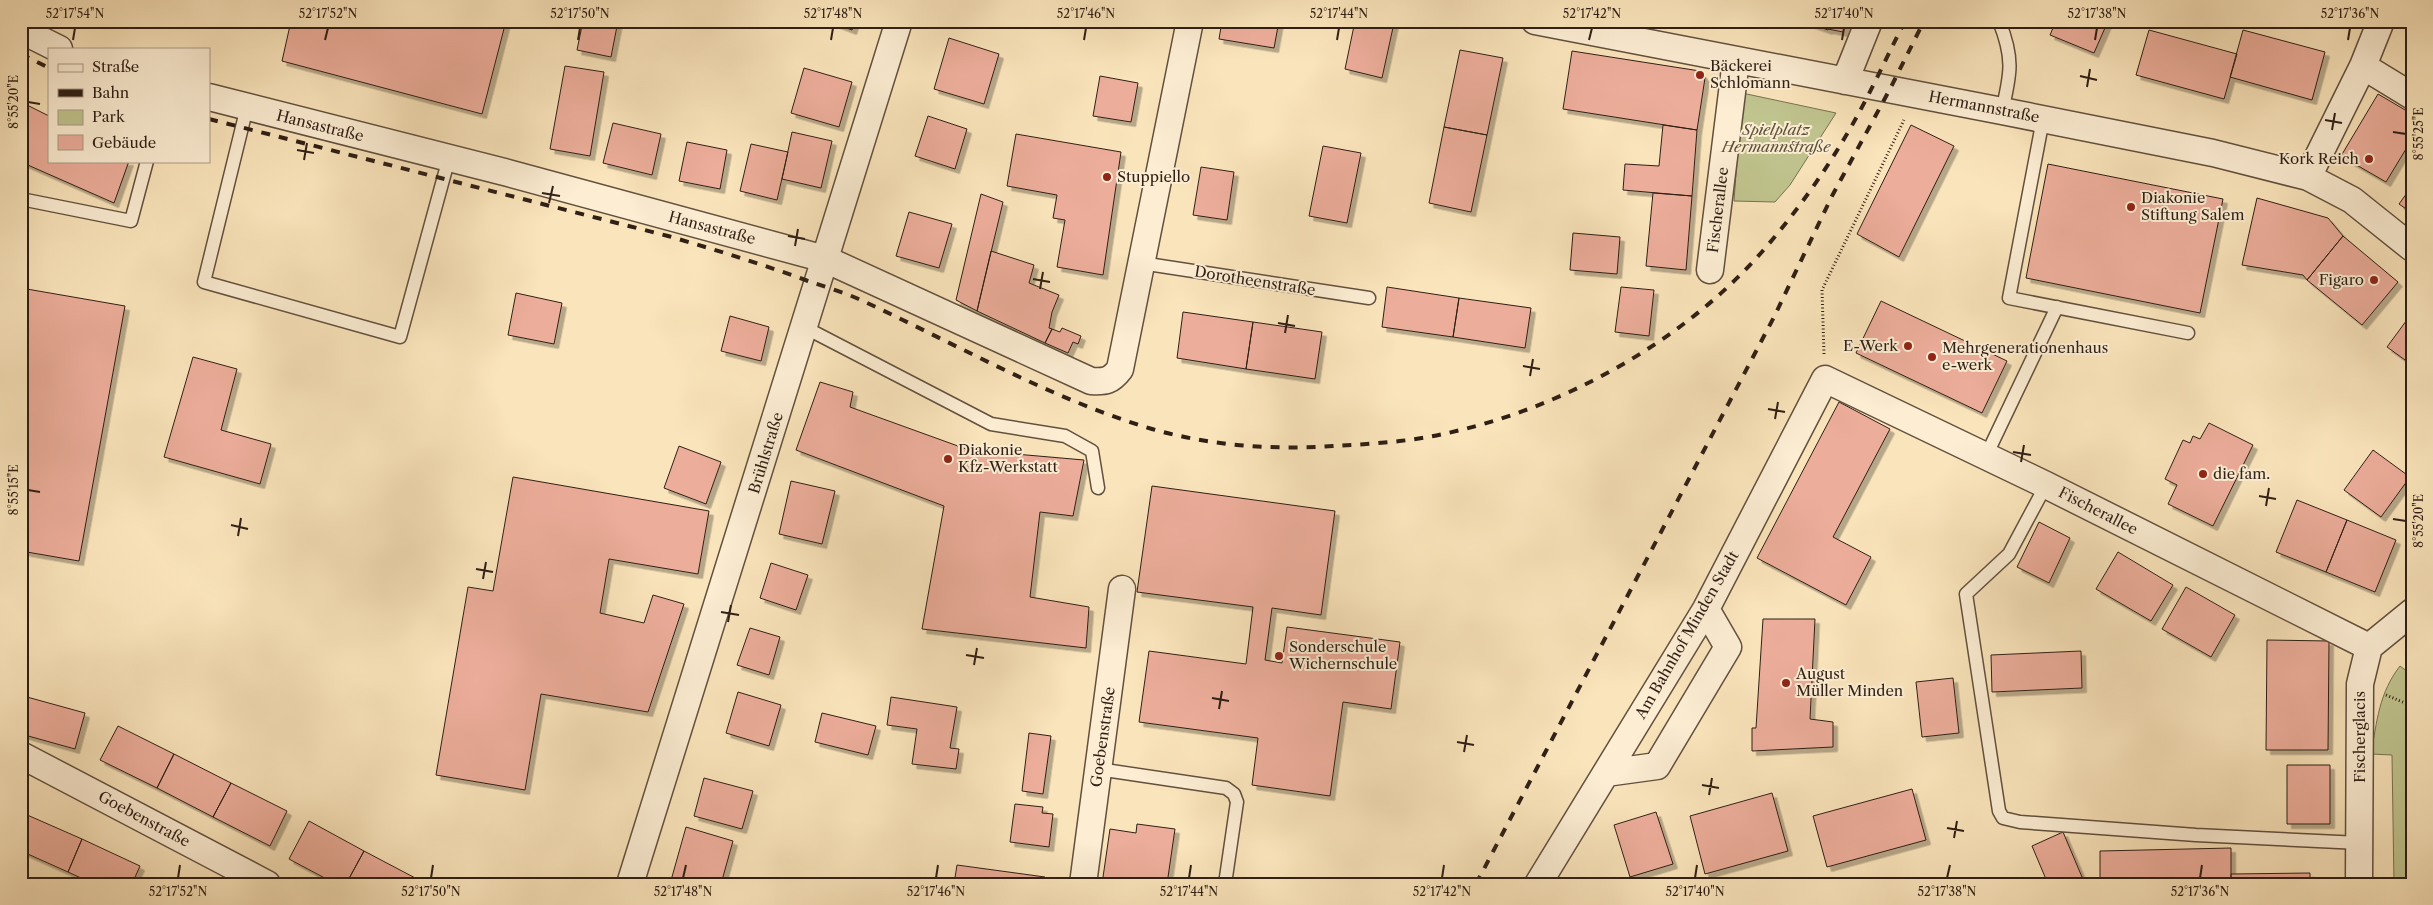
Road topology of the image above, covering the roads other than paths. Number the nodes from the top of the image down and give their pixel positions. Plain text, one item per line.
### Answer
1 (898, 21) edge
2 (1190, 21) edge
3 (1535, 21) edge
4 (1869, 21) edge
5 (1999, 21) edge
6 (2381, 21) edge
7 (21, 30) edge
8 (57, 48) edge
9 (1736, 60) junction
10 (2363, 66) junction
11 (1845, 81) junction
12 (2412, 96) edge
13 (210, 97) edge
14 (247, 107) junction
15 (2002, 110) junction
16 (2043, 119) junction
17 (449, 158) junction
18 (147, 162) edge
19 (2308, 177) junction
20 (21, 199) edge
21 (2412, 248) edge
22 (825, 259) junction
23 (1141, 263) junction
24 (1710, 270) dead end
25 (1369, 298) dead end
26 (2056, 307) junction
27 (804, 327) junction
28 (2188, 333) dead end
29 (1825, 379) joint
30 (1986, 456) junction
31 (2046, 485) junction
32 (1098, 488) dead end
33 (1122, 589) dead end
34 (1706, 609) junction
35 (2412, 612) edge
36 (2369, 647) junction
37 (21, 755) edge
38 (1098, 769) junction
39 (1606, 773) junction
40 (2360, 843) junction
41 (267, 884) edge
42 (630, 884) edge
43 (1083, 884) edge
44 (1225, 884) edge
45 (1538, 884) edge
46 (2359, 884) edge

1 - 22 street, Brühlstraße
2 - 23 street
3 - 9 street, Hermannstraße
4 - 11 street
5 - 15 lane
6 - 10 street
7 - 8 street
9 - 11 street, Hermannstraße
9 - 24 street, Fischerallee
10 - 12 street
10 - 19 street
11 - 15 street, Hermannstraße
13 - 14 street, Hansastraße
14 - 17 street, Hansastraße
14 - 17 lane
15 - 16 street, Hermannstraße
16 - 19 street, Hermannstraße
16 - 26 lane
17 - 22 street, Hansastraße
18 - 20 lane
19 - 21 street, Hermannstraße
22 - 23 street, Hansastraße
22 - 27 street, Brühlstraße
23 - 25 lane, Dorotheenstraße
26 - 28 lane
26 - 30 lane
27 - 32 lane
27 - 42 street, Brühlstraße
29 - 30 street, Fischerallee
29 - 34 street, Am Bahnhof Minden Stadt
30 - 31 street, Fischerallee
31 - 36 street, Fischerallee
31 - 40 lane
33 - 38 street, Goebenstraße
34 - 39 street, Am Bahnhof Minden Stadt
34 - 39 street
35 - 36 street
36 - 40 street, Fischerglacis
37 - 41 street, Goebenstraße
38 - 43 street, Goebenstraße
38 - 44 lane
39 - 45 street, Am Bahnhof Minden Stadt
40 - 46 street, Fischerglacis

